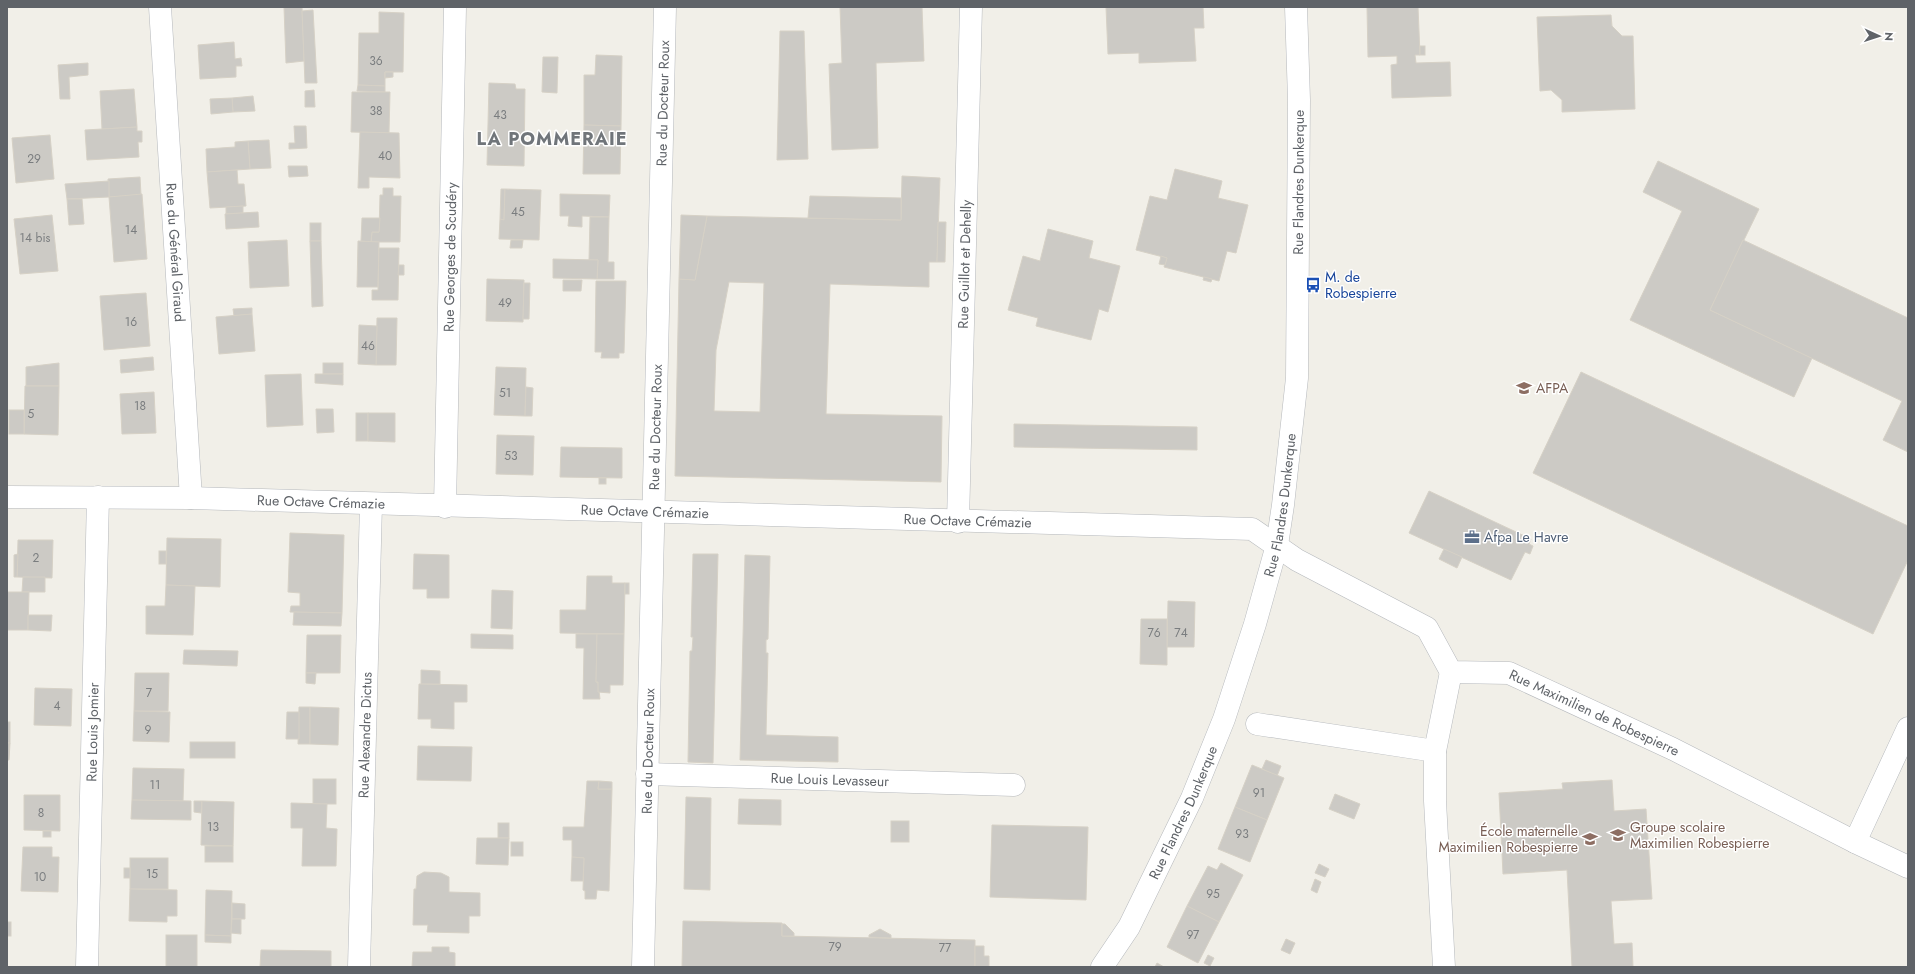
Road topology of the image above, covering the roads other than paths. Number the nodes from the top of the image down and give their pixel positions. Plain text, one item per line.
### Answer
1 (160, 7) edge
2 (455, 7) edge
3 (665, 7) edge
4 (971, 7) edge
5 (1296, 7) edge
6 (7, 497) edge
7 (98, 497) junction
8 (190, 498) junction
9 (371, 504) junction
10 (445, 507) junction
11 (653, 512) junction
12 (958, 522) junction
13 (1277, 545) junction
14 (1451, 672) junction
15 (1257, 724) dead end
16 (1908, 728) edge
17 (1435, 751) junction
18 (647, 774) junction
19 (1014, 785) dead end
20 (1855, 842) junction
21 (1908, 867) edge
22 (87, 967) edge
23 (359, 967) edge
24 (643, 967) edge
25 (1102, 967) edge
26 (1444, 967) edge

1 - 8 street, Rue du Général Giraud
2 - 10 street, Rue Georges de Scudéry
3 - 11 street, Rue du Docteur Roux
4 - 12 street, Rue Guillot et Dehelly
5 - 13 street, Rue Flandres Dunkerque
6 - 7 street, Rue Octave Crémazie
7 - 8 street, Rue Octave Crémazie
7 - 22 street, Rue Louis Jomier
8 - 9 street, Rue Octave Crémazie
9 - 10 street, Rue Octave Crémazie
9 - 23 street, Rue Alexandre Dictus
10 - 11 street, Rue Octave Crémazie
11 - 12 street, Rue Octave Crémazie
11 - 18 street, Rue du Docteur Roux
12 - 13 street, Rue Octave Crémazie
13 - 14 street
13 - 25 street, Rue Flandres Dunkerque
14 - 17 street
14 - 20 street, Rue Maximilien de Robespierre
15 - 17 street
16 - 20 street
17 - 26 street
18 - 19 street, Rue Louis Levasseur
18 - 24 street, Rue du Docteur Roux
20 - 21 street, Rue Maximilien de Robespierre

